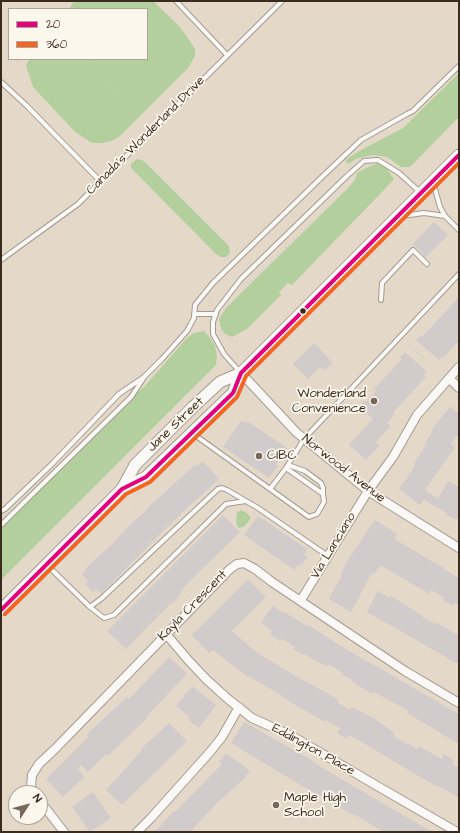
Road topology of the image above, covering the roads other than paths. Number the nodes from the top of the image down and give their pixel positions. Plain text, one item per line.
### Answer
1 (176, 1) edge
2 (282, 1) edge
3 (227, 55) junction
4 (459, 66) edge
5 (1, 82) edge
6 (459, 155) edge
7 (100, 181) junction
8 (433, 181) junction
9 (421, 194) junction
10 (398, 216) junction
11 (445, 216) junction
12 (459, 230) edge
13 (1, 260) edge
14 (427, 264) dead end
15 (459, 274) edge
16 (381, 300) dead end
17 (194, 314) junction
18 (216, 314) junction
19 (459, 367) edge
20 (241, 374) junction
21 (144, 377) junction
22 (449, 378) junction
23 (459, 388) edge
24 (192, 433) junction
25 (304, 438) junction
26 (287, 466) junction
27 (122, 489) junction
28 (270, 489) junction
29 (368, 491) junction
30 (322, 494) junction
31 (246, 501) junction
32 (1, 511) edge
33 (1, 525) edge
34 (459, 548) edge
35 (328, 556) junction
36 (46, 565) junction
37 (301, 600) junction
38 (90, 608) junction
39 (1, 610) edge
40 (166, 634) junction
41 (459, 702) edge
42 (239, 707) junction
43 (31, 785) edge
44 (48, 811) edge
45 (64, 832) edge
46 (136, 832) edge
47 (457, 832) edge

1 - 3 lane
2 - 3 lane, Canada's Wonderland Drive
3 - 7 lane, Canada's Wonderland Drive
4 - 17 lane
5 - 7 lane
6 - 8 main road, Jane Street
7 - 13 lane, Canada's Wonderland Drive
8 - 9 main road, Jane Street
8 - 11 lane
9 - 10 main road, Jane Street
9 - 18 lane
10 - 11 lane
10 - 20 main road, Jane Street
11 - 12 lane
14 - 16 lane
15 - 25 lane
17 - 18 lane
17 - 21 lane
18 - 20 lane
19 - 22 street, Via Lanciano
20 - 24 main road, Jane Street
20 - 25 street, Norwood Avenue
20 - 27 main road, Jane Street
21 - 32 lane
21 - 33 lane
22 - 23 street
22 - 29 street, Via Lanciano
24 - 27 main road, Jane Street
24 - 28 lane
25 - 26 lane
25 - 29 street, Norwood Avenue
26 - 28 lane
26 - 30 lane
26 - 30 lane
27 - 36 main road, Jane Street
28 - 30 lane
29 - 34 street, Norwood Avenue
29 - 35 street, Via Lanciano
31 - 35 lane
31 - 38 lane
31 - 38 lane
35 - 37 street, Via Lanciano
36 - 38 lane
36 - 39 main road, Jane Street
37 - 40 street, Kayla Crescent
37 - 41 street, Kayla Crescent
40 - 42 street, Eddington Place
40 - 43 street, Kayla Crescent
42 - 46 street
42 - 47 street, Eddington Place
44 - 45 street

